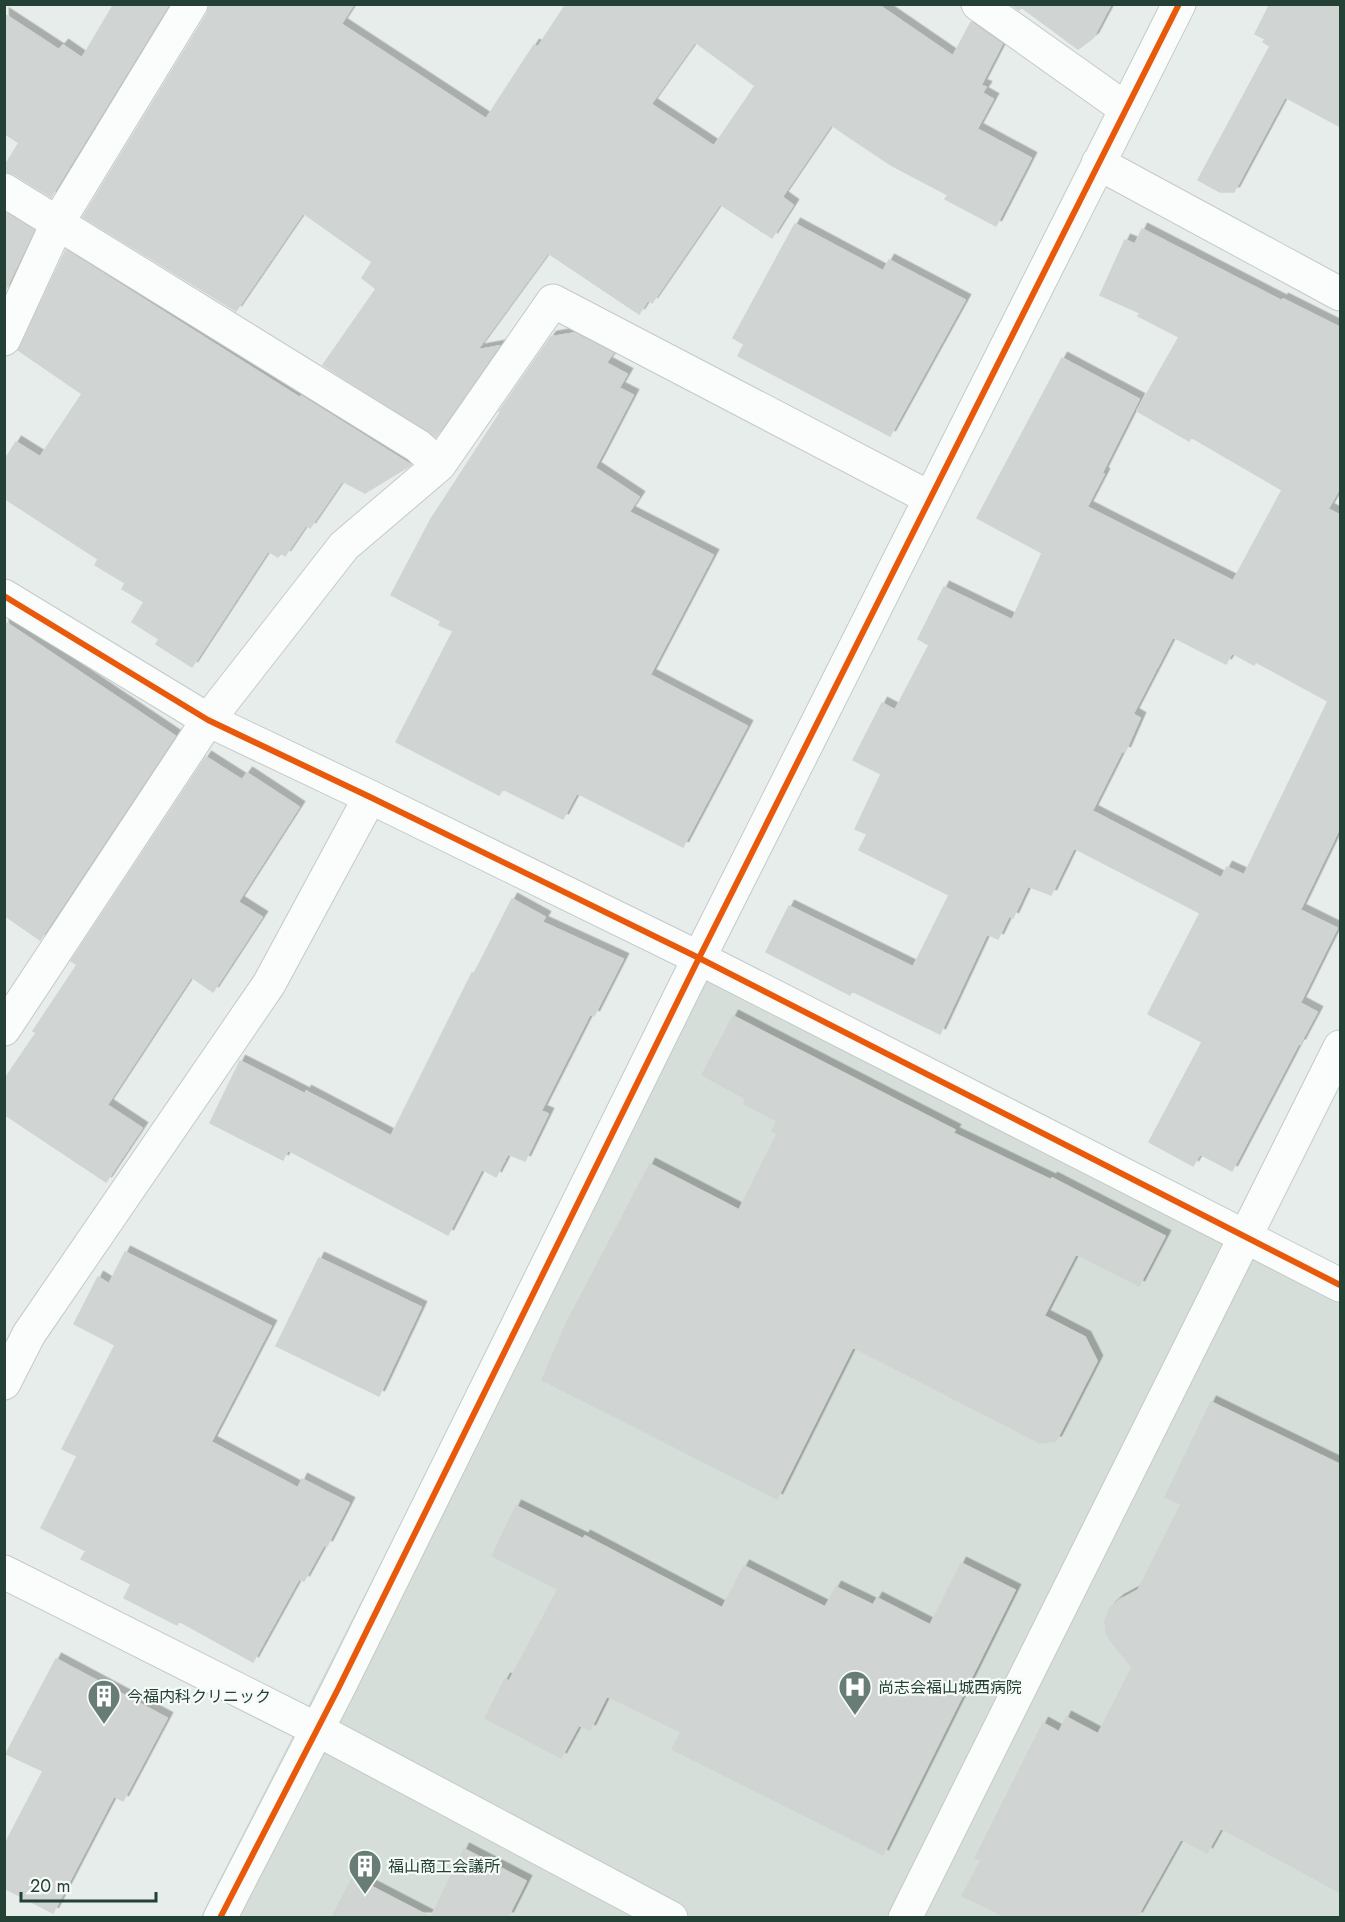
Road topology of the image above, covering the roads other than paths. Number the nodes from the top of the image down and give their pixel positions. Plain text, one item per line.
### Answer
1 (192, 4) edge
2 (978, 4) edge
3 (1179, 4) edge
4 (1126, 109) junction
5 (1098, 163) junction
6 (4, 190) edge
7 (58, 222) junction
8 (1341, 294) edge
9 (4, 339) edge
10 (439, 465) junction
11 (930, 498) junction
12 (4, 596) edge
13 (208, 720) junction
14 (370, 797) junction
15 (699, 958) junction
16 (4, 1029) edge
17 (1341, 1047) edge
18 (1245, 1237) junction
19 (1341, 1285) edge
20 (4, 1383) edge
21 (4, 1572) edge
22 (318, 1730) junction
23 (220, 1917) edge
24 (671, 1917) edge
25 (905, 1917) edge

1 - 7 street
2 - 4 street
3 - 4 street
4 - 5 street
5 - 8 street
5 - 11 street
6 - 7 street
7 - 9 street
7 - 10 street
10 - 11 street
10 - 13 street
11 - 15 street
12 - 13 street
13 - 14 street
13 - 16 street
14 - 15 street
14 - 20 street
15 - 18 street
15 - 22 street
17 - 18 street
18 - 19 street
18 - 25 street
21 - 22 street
22 - 23 street
22 - 24 street

